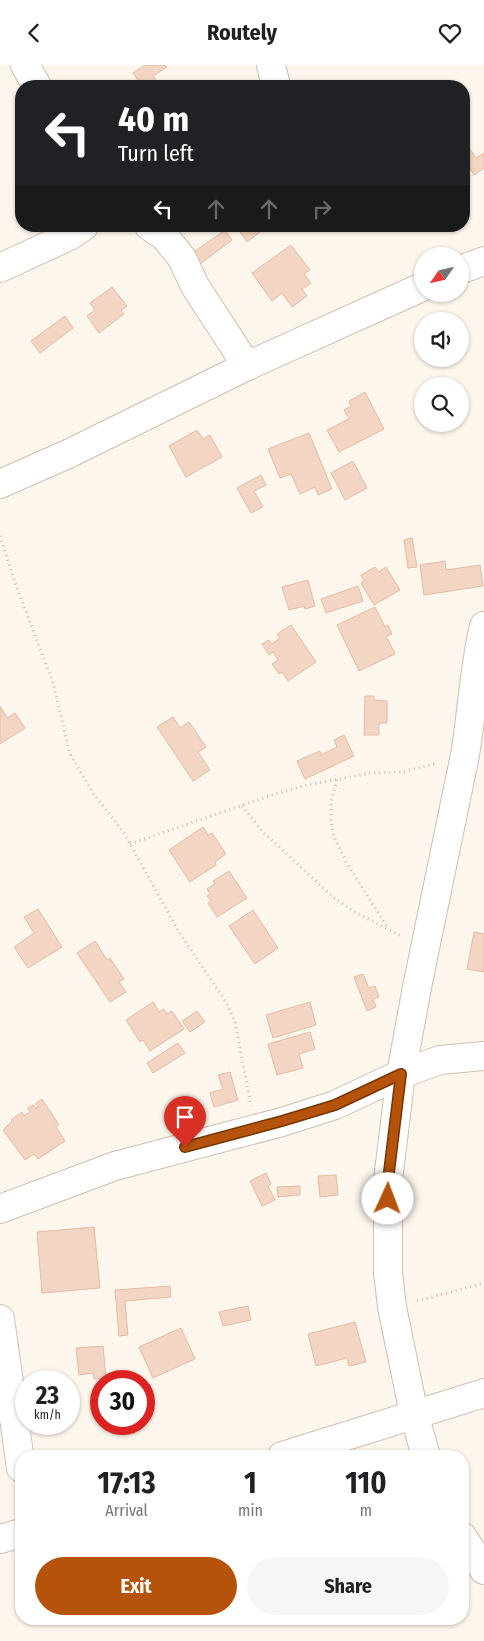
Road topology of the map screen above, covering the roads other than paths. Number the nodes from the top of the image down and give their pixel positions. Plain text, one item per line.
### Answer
1 (25, 65) edge
2 (271, 65) edge
3 (34, 80) edge
4 (275, 80) edge
5 (75, 232) edge
6 (158, 232) edge
7 (484, 261) edge
8 (0, 267) edge
9 (469, 267) edge
10 (414, 291) edge
11 (247, 366) junction
12 (0, 484) edge
13 (484, 626) edge
14 (484, 1056) edge
15 (401, 1074) junction
16 (0, 1209) edge
17 (0, 1319) edge
18 (484, 1393) edge
19 (414, 1414) junction
20 (18, 1450) edge
21 (301, 1450) edge
22 (424, 1450) edge
23 (15, 1535) edge
24 (0, 1539) edge
25 (469, 1548) edge
26 (484, 1570) edge

1 - 3 street
2 - 4 street
5 - 8 street
6 - 11 street
7 - 9 street
10 - 11 street
11 - 12 street
13 - 15 street
14 - 15 street
15 - 16 street
15 - 19 street
17 - 20 street
18 - 19 street
19 - 21 street
19 - 22 street
23 - 24 street
25 - 26 street

